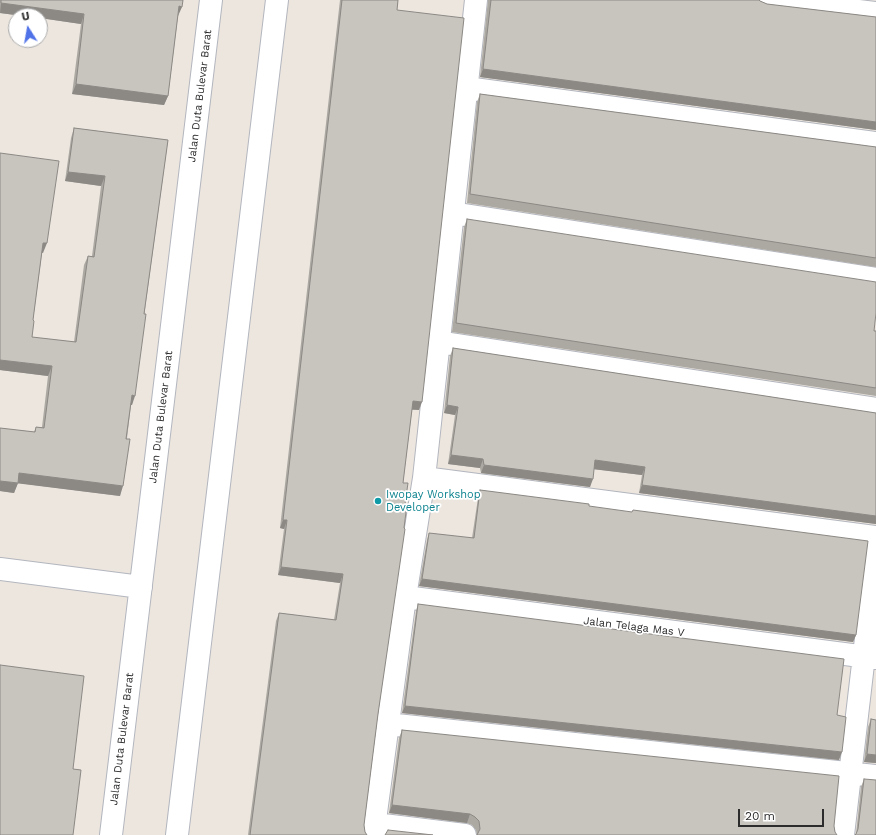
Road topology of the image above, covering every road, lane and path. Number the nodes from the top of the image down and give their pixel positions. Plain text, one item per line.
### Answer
1 (211, 0) edge
2 (277, 0) edge
3 (476, 0) edge
4 (765, 0) edge
5 (876, 13) edge
6 (466, 88) junction
7 (876, 142) edge
8 (452, 213) junction
9 (876, 279) edge
10 (438, 342) junction
11 (876, 409) edge
12 (424, 478) junction
13 (876, 537) edge
14 (876, 553) edge
15 (0, 569) edge
16 (141, 587) junction
17 (405, 597) junction
18 (870, 658) edge
19 (387, 724) junction
20 (850, 772) junction
21 (876, 776) edge
22 (374, 829) edge
23 (111, 835) edge
24 (177, 835) edge
25 (464, 835) edge
26 (843, 835) edge

1 - 16 street, Jalan Duta Bulevar Barat
2 - 24 street
3 - 6 street
4 - 5 street
6 - 7 street
6 - 8 street
8 - 9 street
8 - 10 street
10 - 11 street
10 - 12 street
12 - 13 street
12 - 17 street
14 - 18 street
15 - 16 street
16 - 23 street, Jalan Duta Bulevar Barat
17 - 18 street, Jalan Telaga Mas V
17 - 19 street
18 - 20 street
19 - 20 street
19 - 22 street
20 - 21 street
20 - 26 street
22 - 25 street

